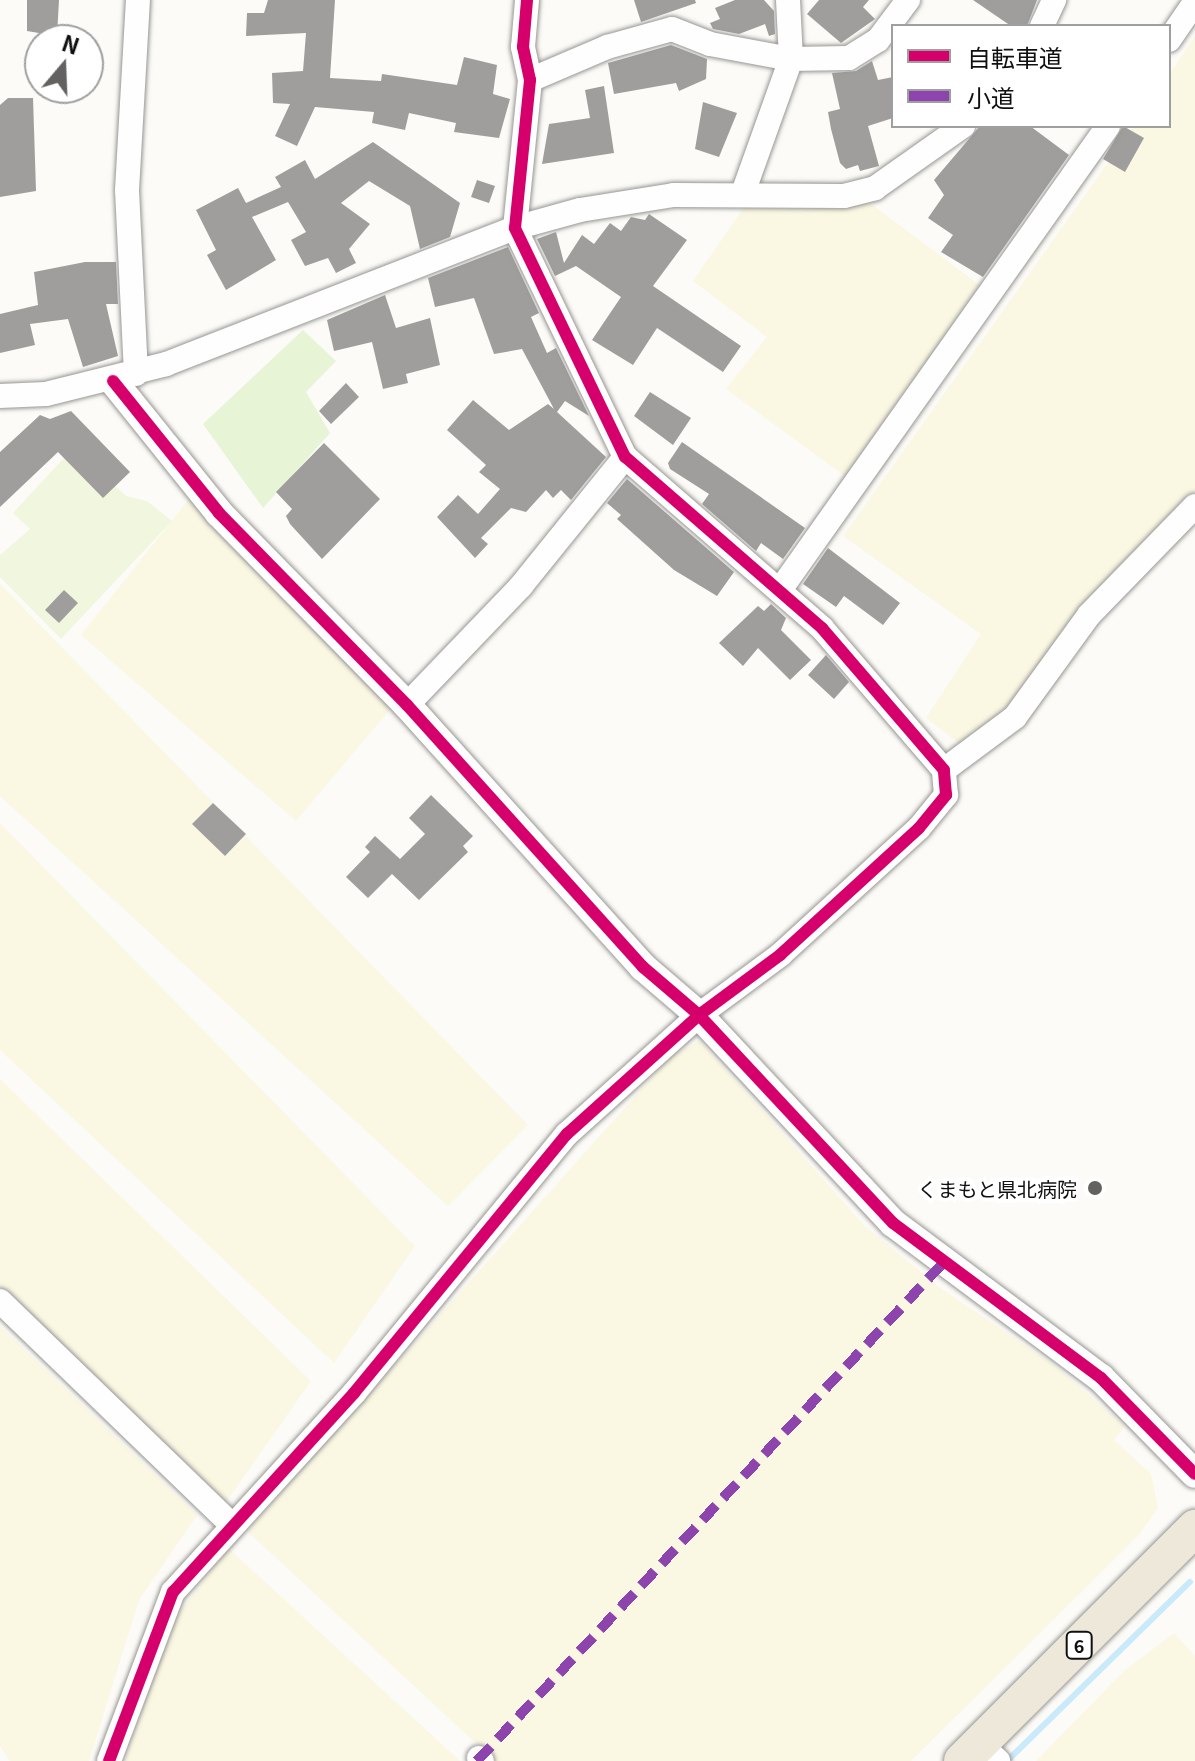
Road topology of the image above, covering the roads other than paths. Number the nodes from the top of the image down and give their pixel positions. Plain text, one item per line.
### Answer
1 (138, 0) edge
2 (527, 0) edge
3 (788, 0) edge
4 (908, 0) edge
5 (1054, 0) edge
6 (1195, 2) edge
7 (1043, 24) edge
8 (1171, 37) edge
9 (791, 59) junction
10 (530, 80) junction
11 (960, 128) edge
12 (1107, 128) edge
13 (743, 193) junction
14 (515, 228) junction
15 (124, 377) junction
16 (0, 396) edge
17 (625, 457) junction
18 (1195, 506) edge
19 (780, 590) junction
20 (407, 705) junction
21 (944, 770) junction
22 (699, 1015) junction
23 (0, 1301) edge
24 (1195, 1474) edge
25 (231, 1524) junction
26 (1195, 1528) edge
27 (984, 1756) edge
28 (109, 1761) edge

1 - 15 street
2 - 10 street
3 - 9 street
4 - 9 street
5 - 7 street
6 - 8 street
9 - 10 street
9 - 13 street
10 - 14 street
11 - 13 street
12 - 19 street
13 - 14 street
14 - 15 street
14 - 17 street
15 - 16 street
15 - 20 street
17 - 19 street
17 - 20 street
18 - 21 street
19 - 21 street
20 - 22 street
21 - 22 street
22 - 24 street
22 - 25 street
23 - 25 street
25 - 28 street
26 - 27 main road, 6

